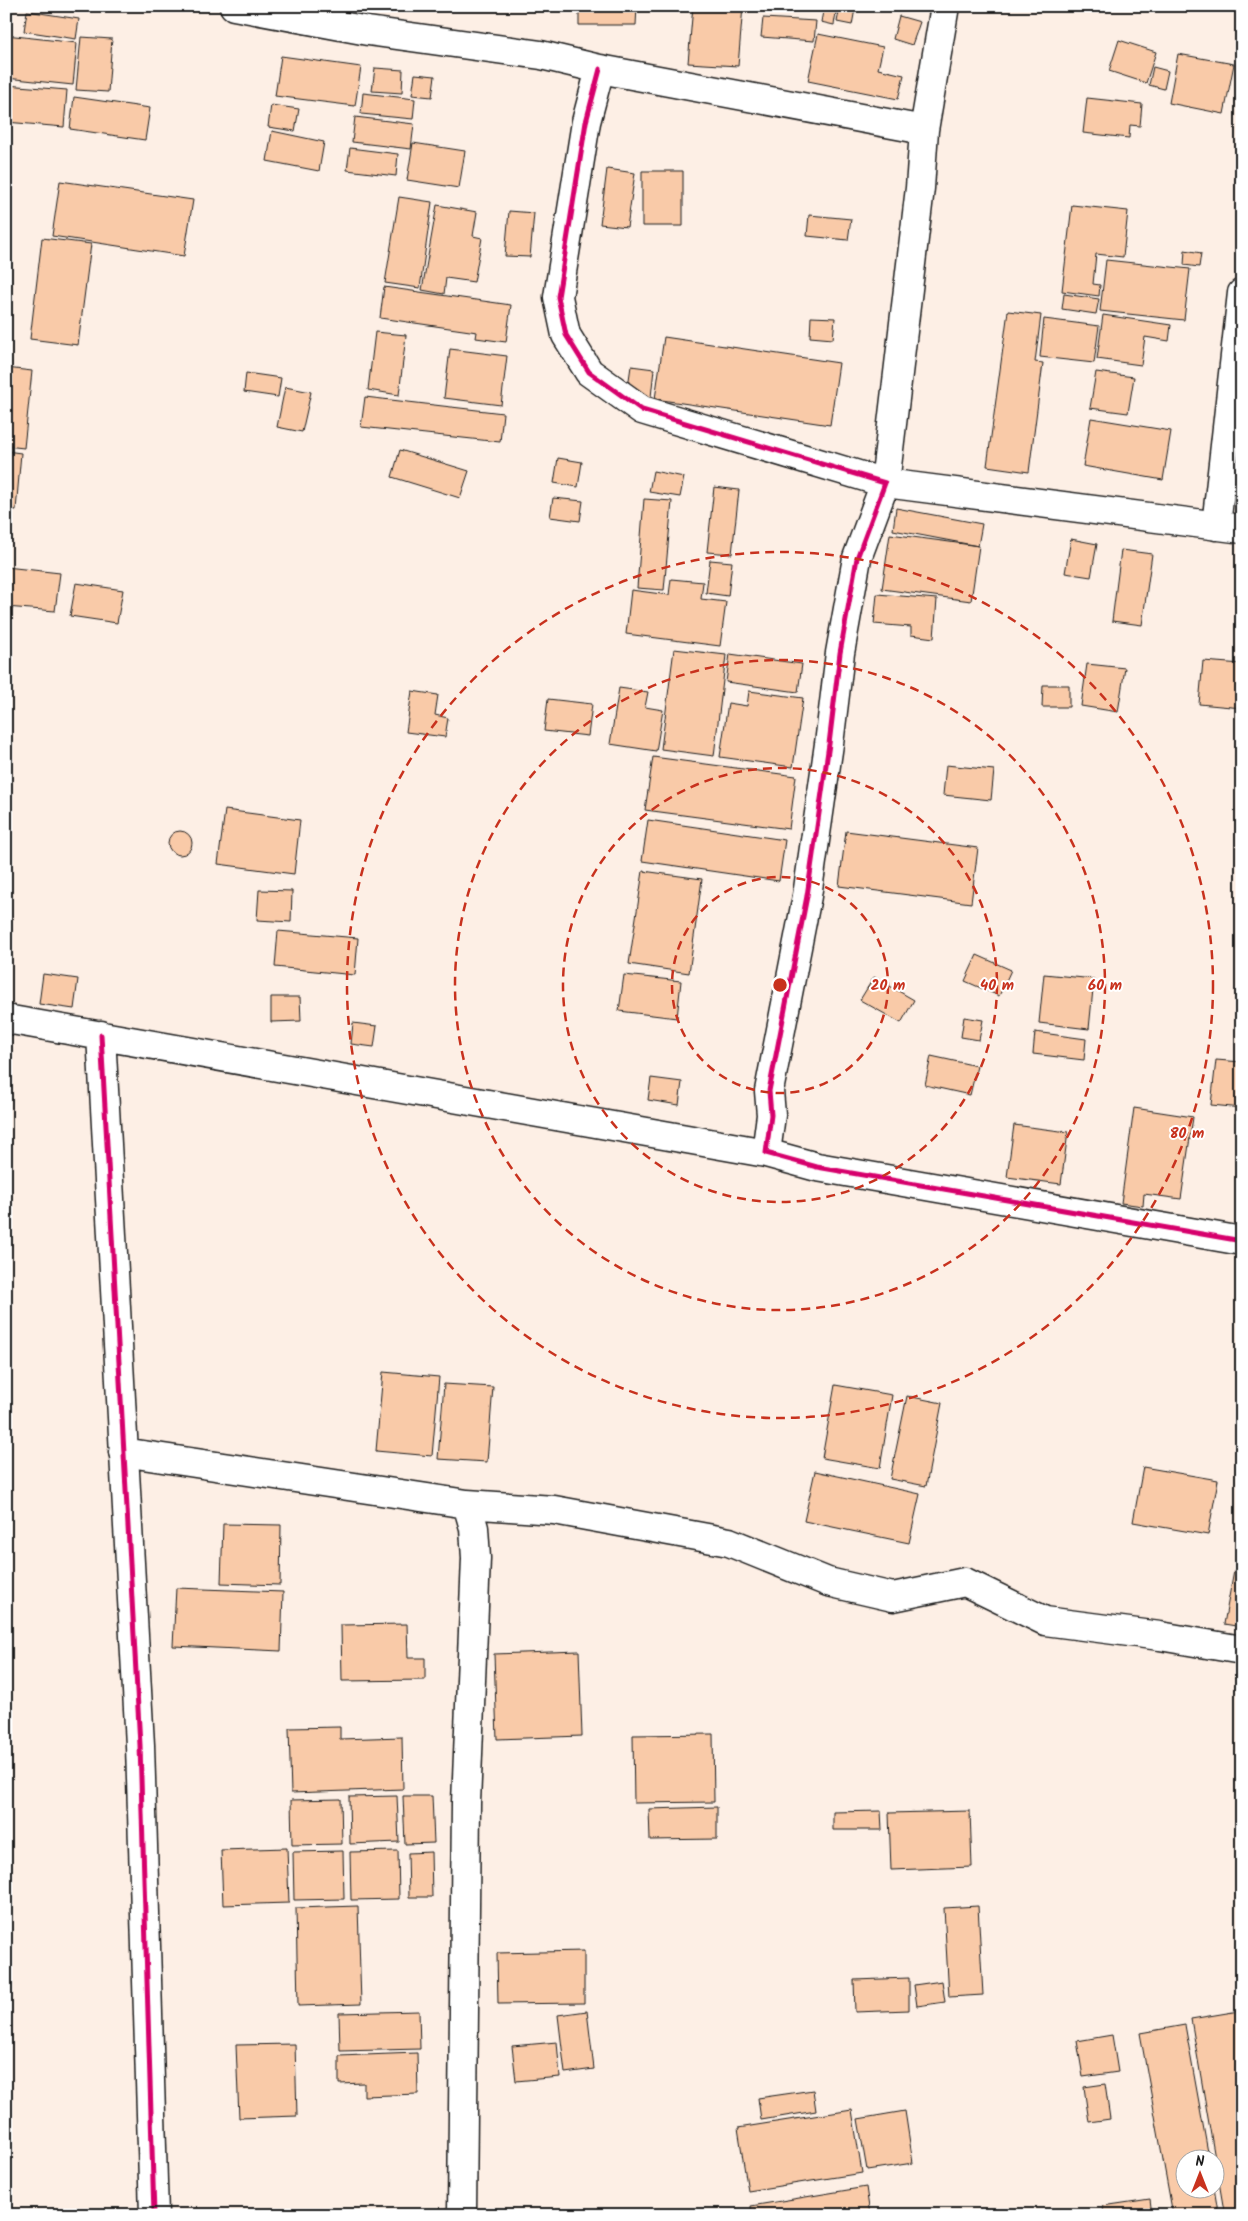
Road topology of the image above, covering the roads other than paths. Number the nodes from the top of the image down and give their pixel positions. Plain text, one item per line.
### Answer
1 (234, 6) edge
2 (945, 6) edge
3 (600, 69) junction
4 (924, 130) junction
5 (1242, 293) edge
6 (885, 483) junction
7 (1229, 527) edge
8 (6, 1019) edge
9 (101, 1035) junction
10 (766, 1153) junction
11 (1242, 1241) edge
12 (123, 1452) junction
13 (467, 1504) junction
14 (1242, 1650) edge
15 (154, 2215) edge
16 (462, 2215) edge

1 - 3 street
2 - 4 street
3 - 4 street
3 - 6 street
4 - 6 street
5 - 7 street
6 - 7 street
6 - 10 street
8 - 9 street
9 - 10 street
9 - 12 street
10 - 11 street
12 - 13 street
12 - 15 street
13 - 14 street
13 - 16 street

